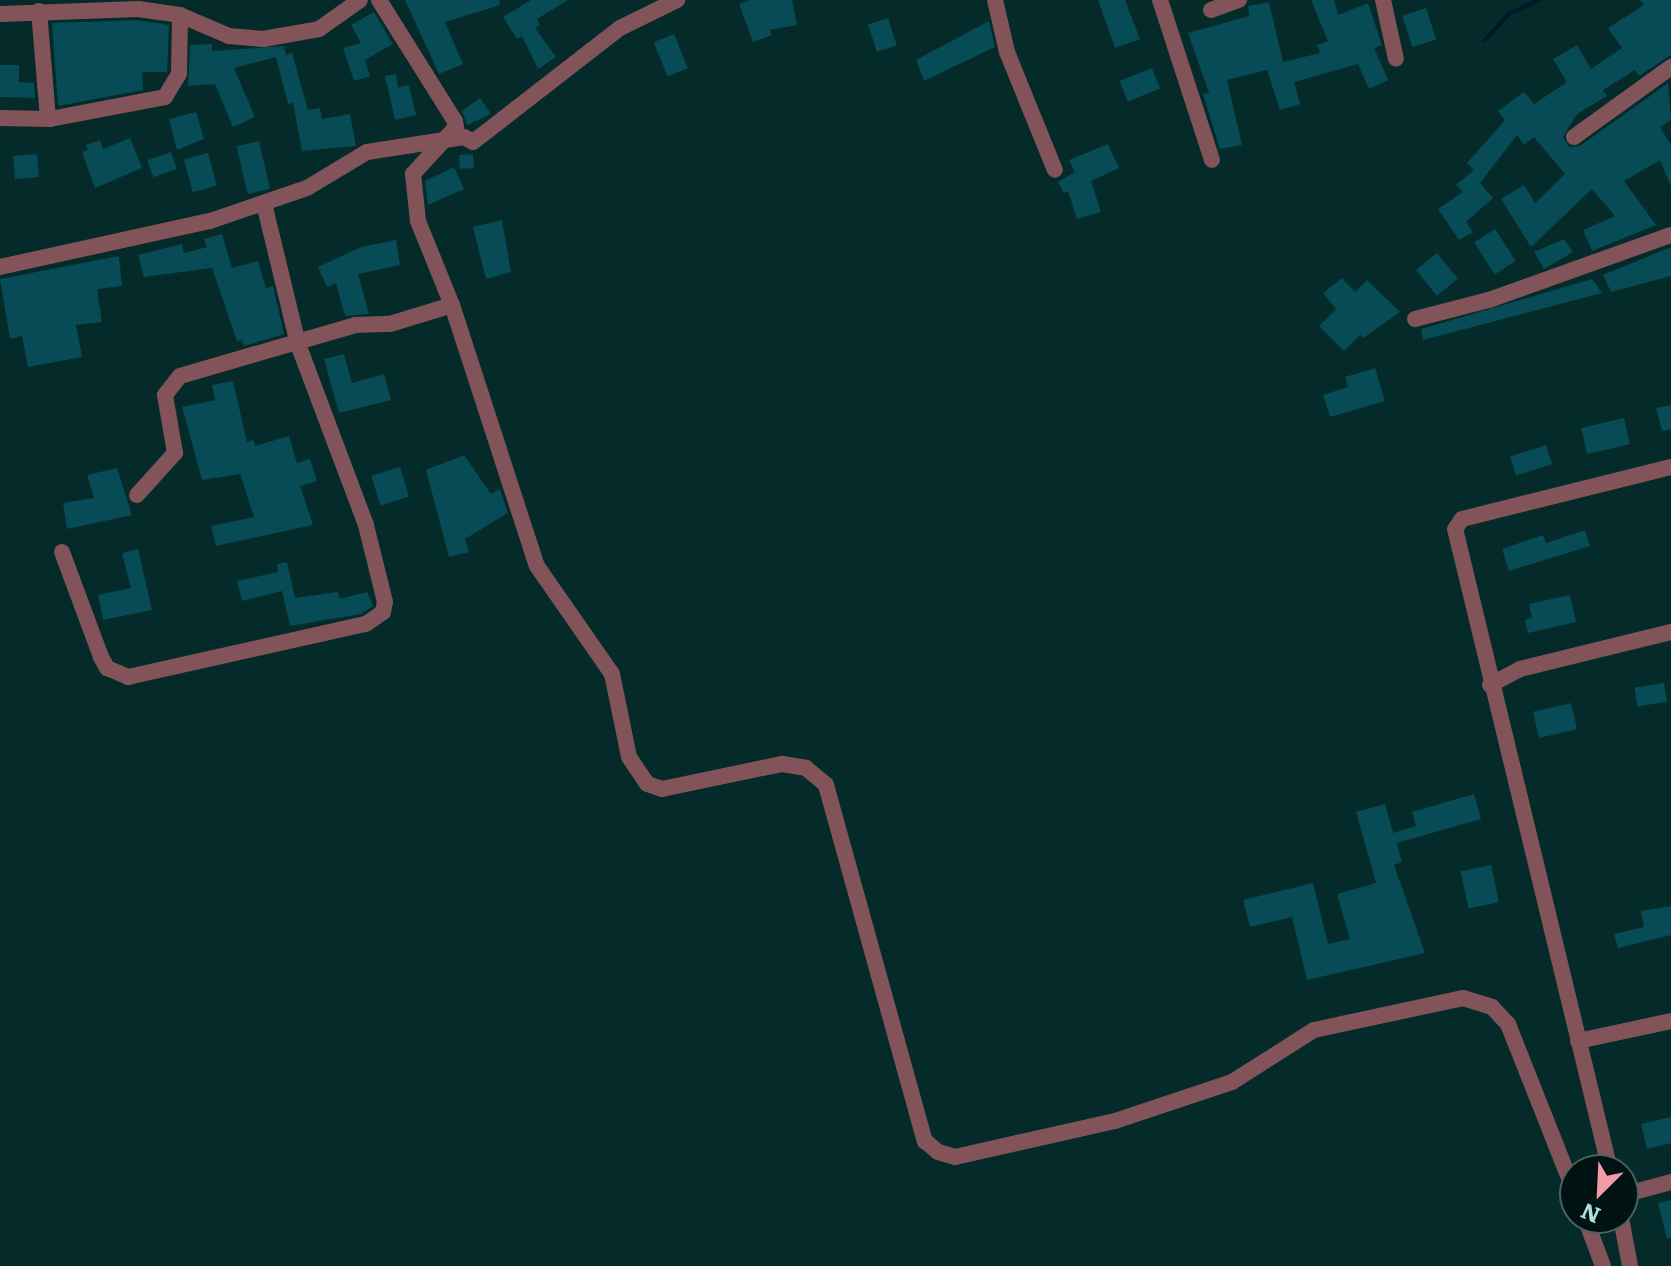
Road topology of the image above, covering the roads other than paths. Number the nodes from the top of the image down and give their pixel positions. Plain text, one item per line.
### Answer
1 (360, 0) edge
2 (379, 0) edge
3 (677, 0) edge
4 (995, 0) edge
5 (1160, 0) edge
6 (1239, 0) edge
7 (1383, 0) edge
8 (31, 8) edge
9 (1211, 10) dead end
10 (185, 11) edge
11 (0, 14) edge
12 (1396, 59) dead end
13 (1671, 67) edge
14 (0, 118) edge
15 (48, 119) junction
16 (460, 132) junction
17 (1574, 137) dead end
18 (441, 143) junction
19 (1212, 160) dead end
20 (1055, 170) dead end
21 (264, 203) junction
22 (1671, 235) edge
23 (0, 267) edge
24 (452, 305) junction
25 (1415, 319) dead end
26 (298, 344) junction
27 (1671, 467) edge
28 (137, 495) dead end
29 (62, 552) dead end
30 (1671, 632) edge
31 (1490, 685) junction
32 (1671, 1021) edge
33 (1578, 1041) junction
34 (1560, 1154) edge
35 (1606, 1154) edge
36 (1671, 1182) edge
37 (1639, 1191) edge
38 (1591, 1234) edge
39 (1624, 1234) edge
40 (1603, 1266) edge
41 (1630, 1266) edge

1 - 10 street
2 - 16 street
3 - 16 street
4 - 20 street
5 - 19 street
6 - 9 street
7 - 12 street
8 - 10 street
8 - 11 street
8 - 15 street
10 - 15 street
13 - 17 street
14 - 15 street
16 - 18 street
18 - 21 street
18 - 24 street
21 - 23 street
21 - 26 street
22 - 25 street
24 - 26 street
24 - 34 street
26 - 28 street
26 - 29 street
27 - 31 street
30 - 31 street
31 - 33 street
32 - 33 street
33 - 35 street
36 - 37 street
38 - 40 street
39 - 41 street

